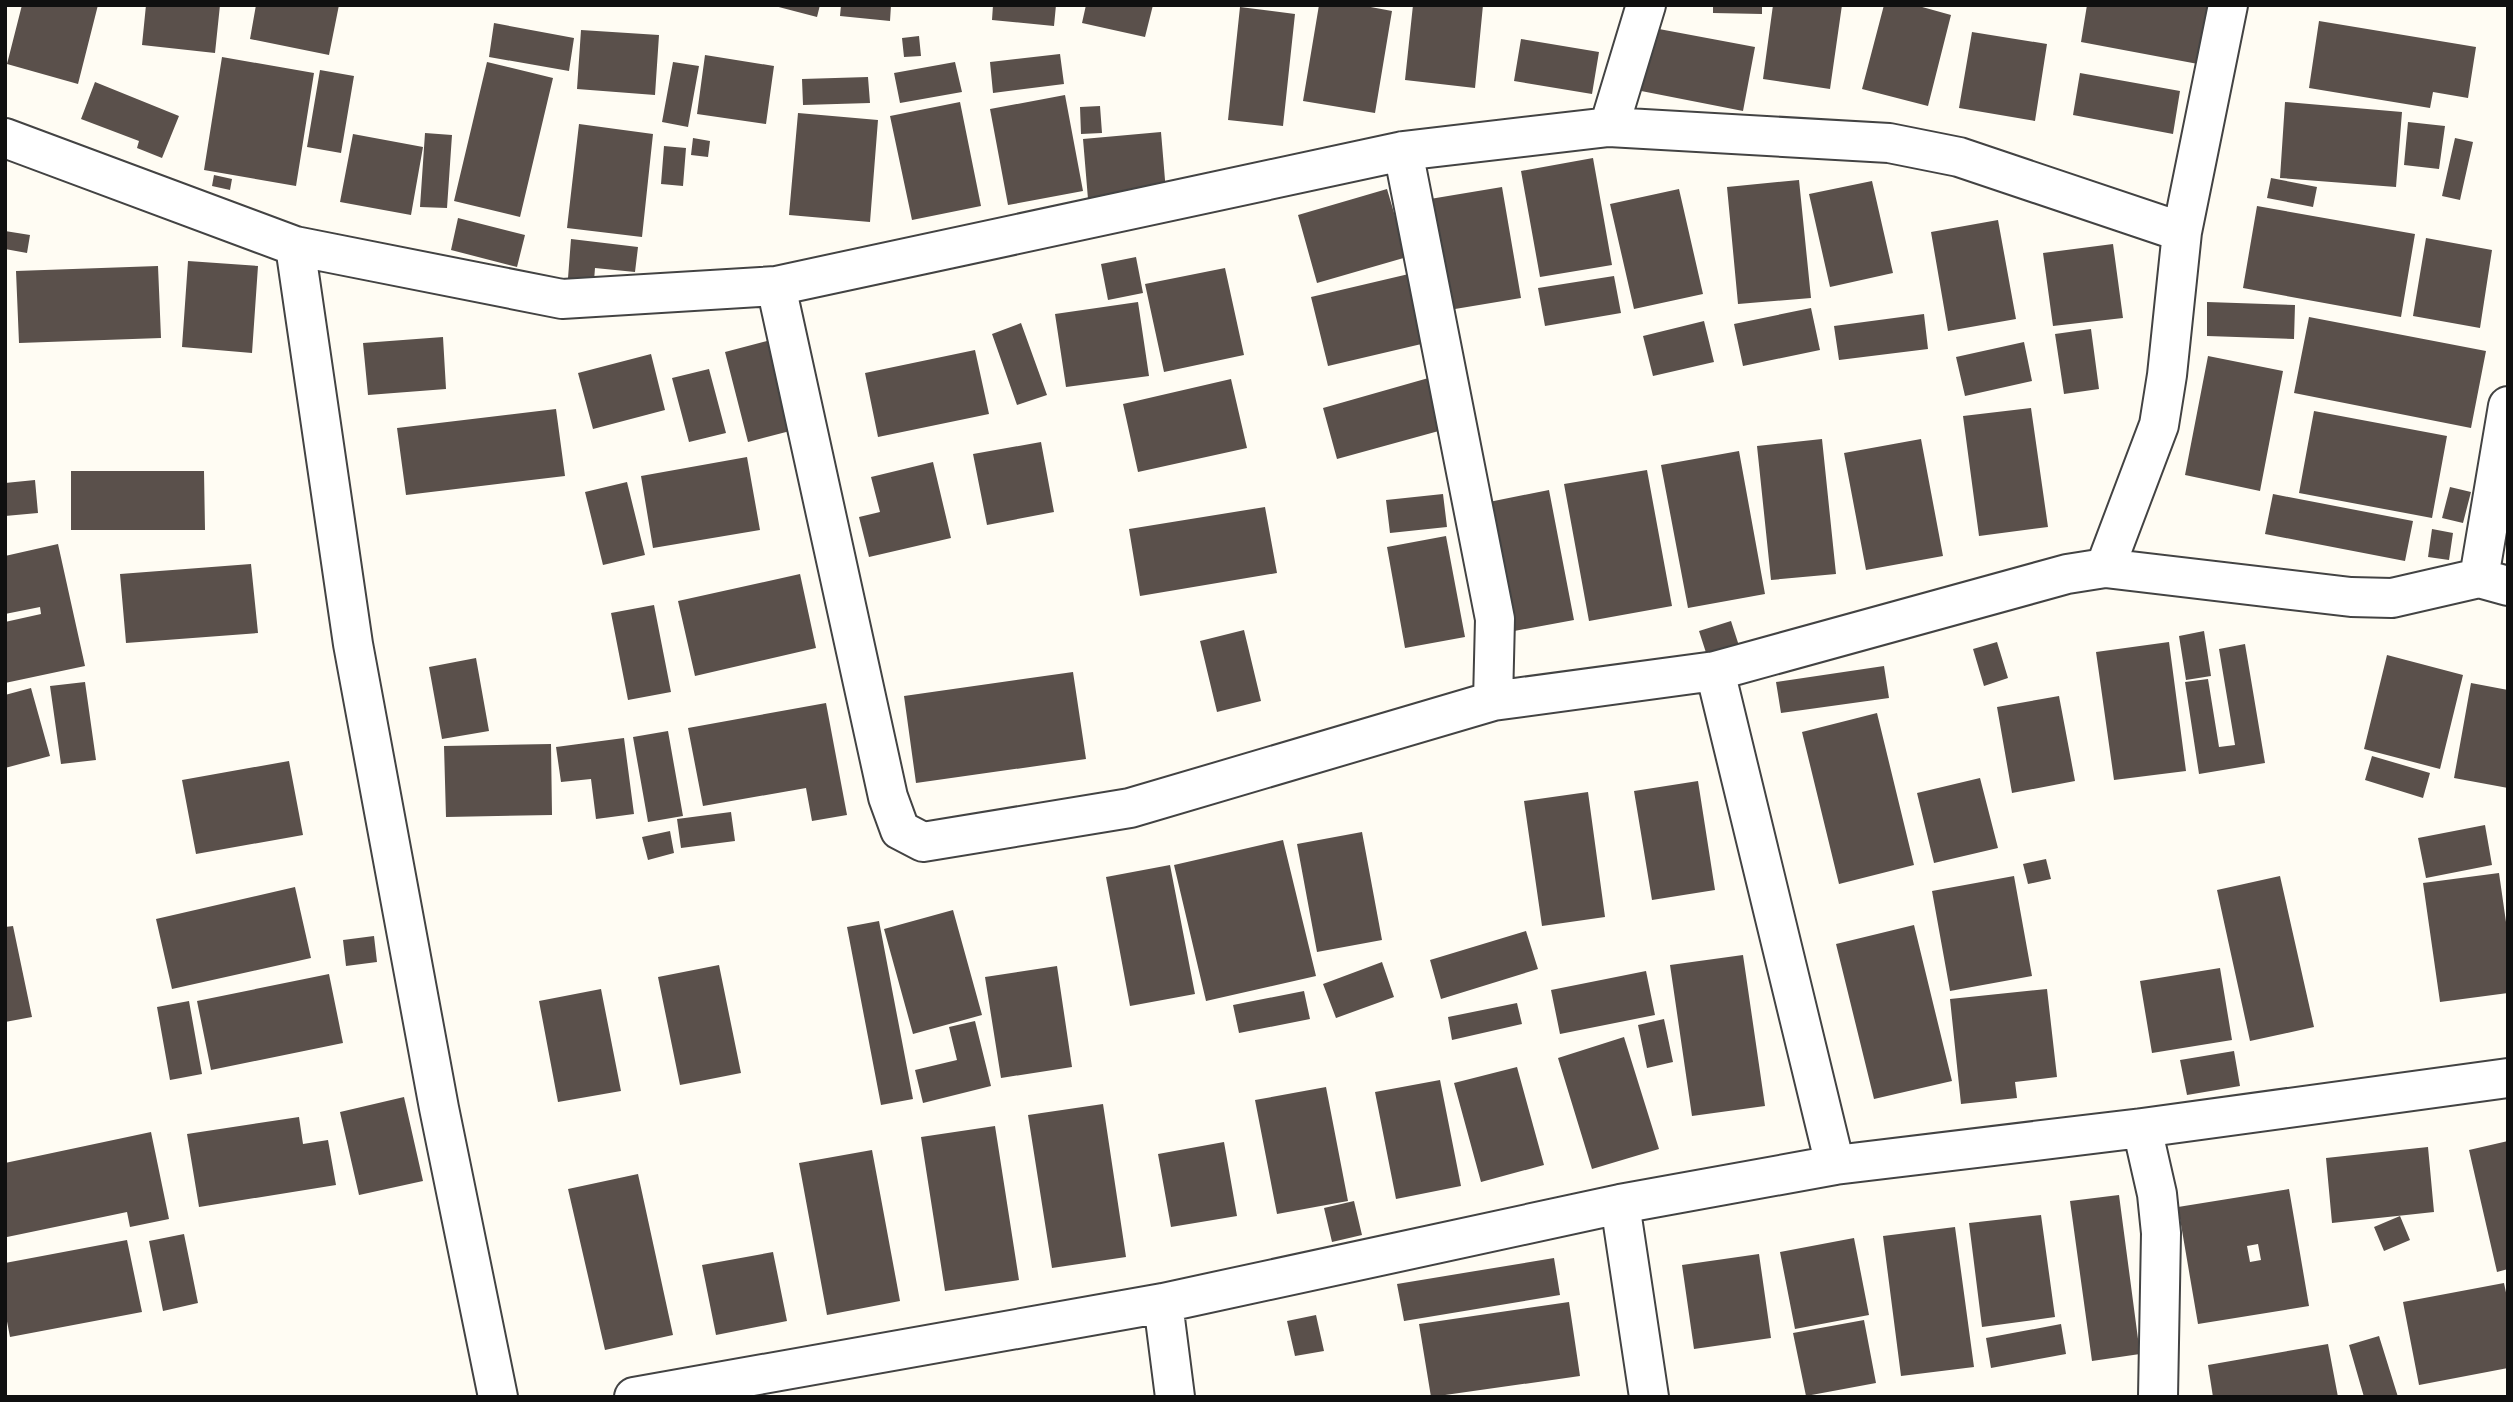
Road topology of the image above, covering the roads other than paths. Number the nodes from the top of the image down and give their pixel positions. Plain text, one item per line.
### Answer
1 (1646, 5) edge
2 (2228, 5) edge
3 (1609, 127) junction
4 (5, 138) edge
5 (1403, 151) junction
6 (2182, 232) junction
7 (295, 246) junction
8 (776, 286) junction
9 (2508, 406) edge
10 (2105, 568) junction
11 (2493, 582) edge
12 (1715, 671) junction
13 (1493, 701) junction
14 (2508, 1078) edge
15 (2142, 1128) junction
16 (1835, 1165) junction
17 (1620, 1204) junction
18 (1163, 1303) junction
19 (498, 1397) edge
20 (634, 1397) edge
21 (1175, 1397) edge
22 (1649, 1397) edge
23 (2158, 1397) edge

1 - 3 street
2 - 6 street
3 - 5 street
3 - 6 street
4 - 7 street
5 - 8 street
5 - 13 street
6 - 10 street
7 - 8 street
7 - 19 street
8 - 13 street
9 - 11 street
10 - 11 street
10 - 12 street
12 - 13 street
12 - 16 street
14 - 15 street
15 - 16 street
15 - 23 street
16 - 17 street
17 - 18 street
17 - 22 street
18 - 20 street
18 - 21 street

